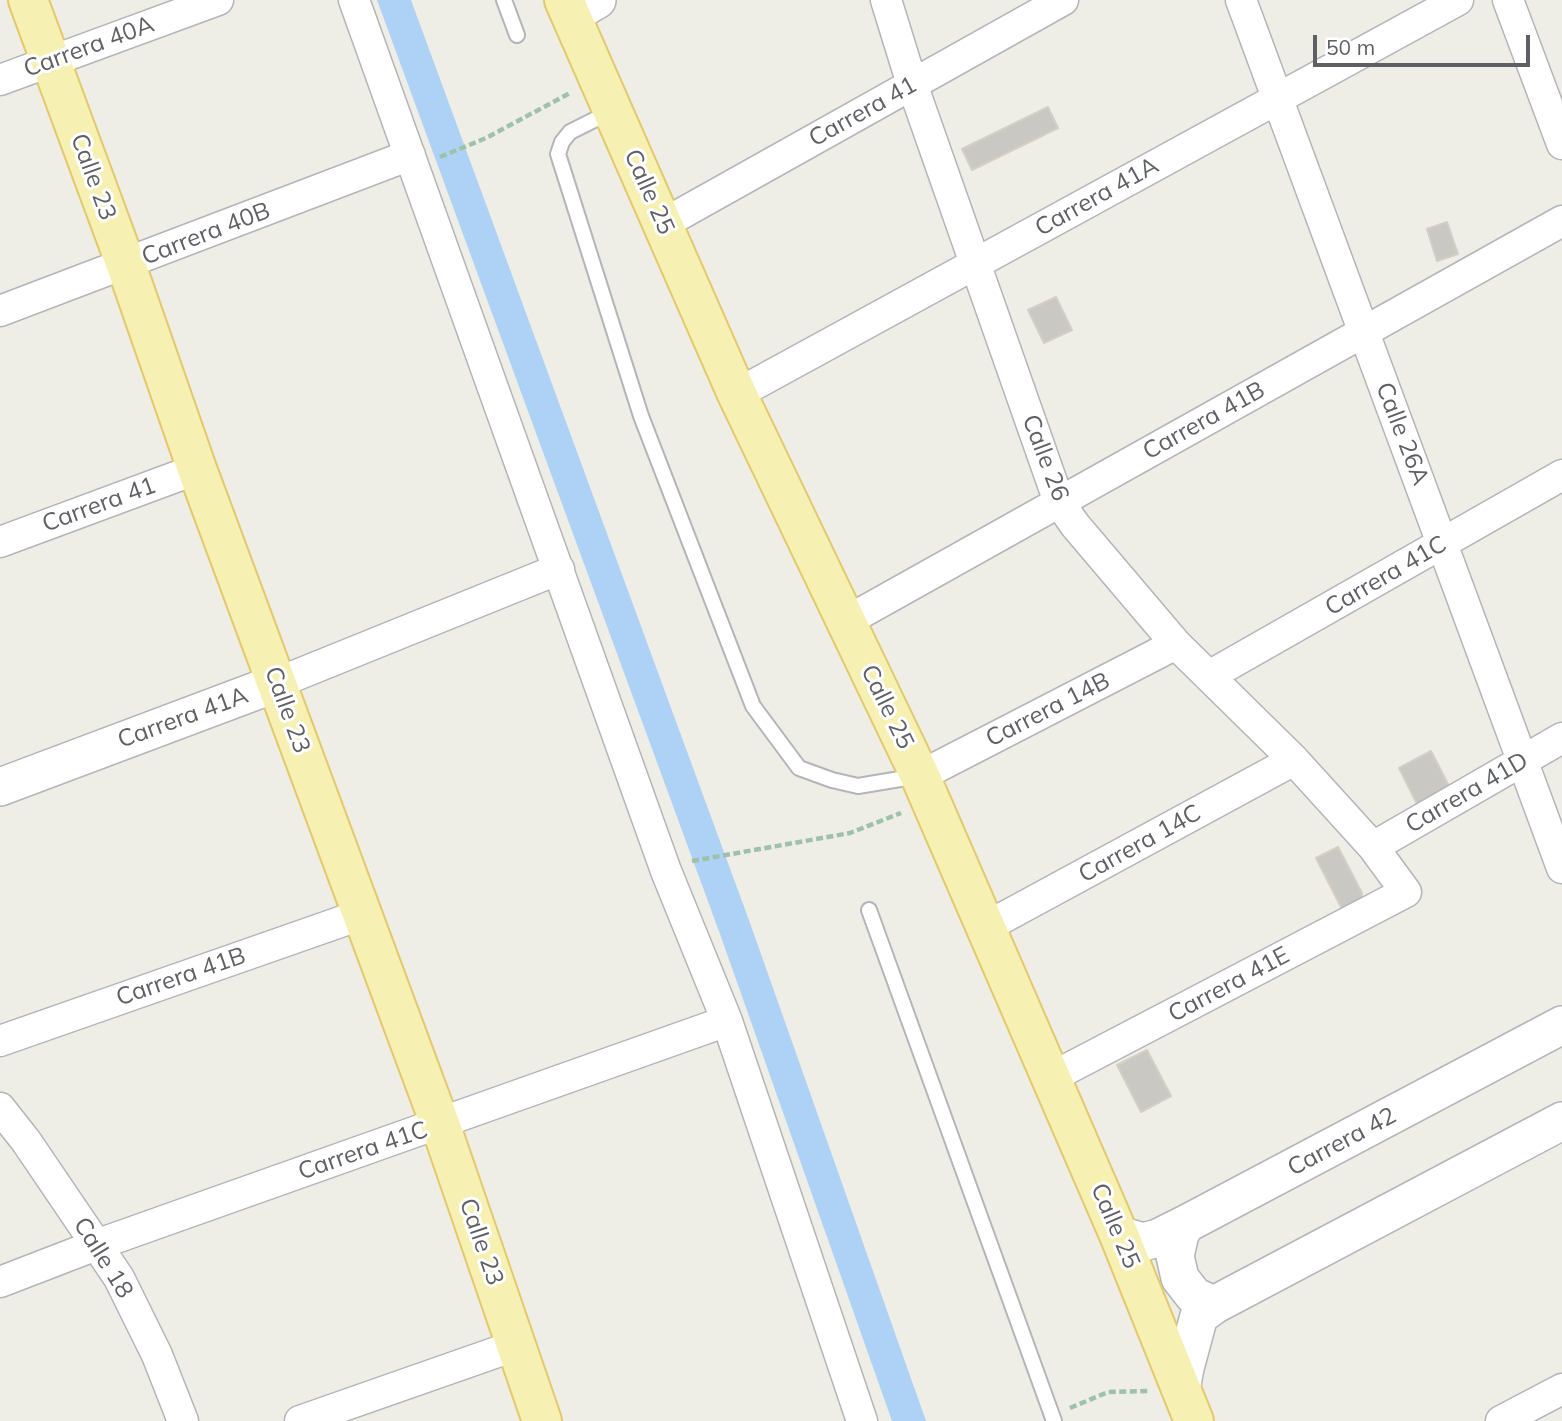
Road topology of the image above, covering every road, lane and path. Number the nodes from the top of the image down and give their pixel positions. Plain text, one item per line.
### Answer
1 (28, 0) edge
2 (218, 0) edge
3 (354, 0) edge
4 (504, 0) edge
5 (886, 0) edge
6 (1063, 0) edge
7 (1241, 0) edge
8 (1458, 0) edge
9 (1508, 0) edge
10 (577, 5) edge
11 (517, 35) dead end
12 (51, 62) junction
13 (0, 80) edge
14 (912, 84) junction
15 (606, 95) junction
16 (1277, 99) junction
17 (1562, 144) edge
18 (421, 158) junction
19 (1562, 221) edge
20 (663, 224) junction
21 (976, 263) junction
22 (126, 265) junction
23 (0, 311) edge
24 (1363, 332) junction
25 (737, 394) junction
26 (197, 469) junction
27 (1562, 475) edge
28 (1059, 502) junction
29 (0, 542) edge
30 (1443, 543) junction
31 (559, 569) junction
32 (845, 622) junction
33 (1176, 644) junction
34 (1209, 676) junction
35 (277, 683) junction
36 (1562, 738) edge
37 (1294, 760) junction
38 (1524, 761) junction
39 (0, 786) edge
40 (925, 788) junction
41 (1373, 847) junction
42 (688, 861) dead end
43 (1562, 868) edge
44 (1406, 892) joint
45 (869, 910) dead end
46 (363, 914) junction
47 (986, 927) junction
48 (727, 1021) junction
49 (1562, 1025) edge
50 (0, 1041) edge
51 (1052, 1077) junction
52 (0, 1108) edge
53 (1562, 1121) edge
54 (440, 1124) junction
55 (1186, 1224) junction
56 (1119, 1235) junction
57 (96, 1245) junction
58 (0, 1282) edge
59 (1214, 1305) junction
60 (517, 1345) junction
61 (1562, 1389) edge
62 (1188, 1406) edge
63 (183, 1421) edge
64 (300, 1421) edge
65 (542, 1421) edge
66 (861, 1421) edge
67 (1054, 1421) edge
68 (1501, 1421) edge

1 - 12 main road, Calle 23
2 - 12 street, Carrera 40A
3 - 18 street
4 - 11 lane
5 - 14 street, Calle 26
6 - 14 street, Carrera 41
7 - 16 street, Calle 26A
8 - 16 street, Carrera 41A
9 - 17 street
10 - 15 main road, Calle 25
12 - 13 street, Carrera 40A
12 - 22 main road, Calle 23
14 - 20 street, Carrera 41
14 - 21 street, Calle 26
15 - 18 path
15 - 20 main road, Calle 25
15 - 40 lane
16 - 21 street, Carrera 41A
16 - 24 street, Calle 26A
18 - 22 street, Carrera 40B
18 - 31 street
19 - 24 street, Carrera 41B
20 - 25 main road, Calle 25
21 - 25 street, Carrera 41A
21 - 28 street, Calle 26
22 - 23 street, Carrera 40B
22 - 26 main road, Calle 23
24 - 28 street, Carrera 41B
24 - 30 street, Calle 26A
25 - 32 main road, Calle 25
26 - 29 street, Carrera 41
26 - 35 main road, Calle 23
27 - 30 street, Carrera 41C
28 - 32 street, Carrera 41B
28 - 33 street, Calle 26
30 - 34 street, Carrera 41C
30 - 38 street, Calle 26A
31 - 35 street, Carrera 41A
31 - 48 street
32 - 40 main road, Calle 25
33 - 34 street, Calle 26
33 - 40 street, Carrera 14B
34 - 37 street, Calle 26
35 - 39 street, Carrera 41A
35 - 46 main road, Calle 23
36 - 38 street, Carrera 41D
37 - 41 street, Calle 26
37 - 47 street, Carrera 14C
38 - 41 street, Carrera 41D
38 - 43 street, Calle 26A
40 - 42 path
40 - 47 main road, Calle 25
41 - 44 street, Calle 26
44 - 51 street, Carrera 41E
45 - 67 lane
46 - 50 street, Carrera 41B
46 - 54 main road, Calle 23
47 - 51 main road, Calle 25
48 - 54 street, Carrera 41C
48 - 66 street
49 - 55 street, Carrera 42
51 - 56 main road, Calle 25
52 - 57 street, Calle 18
53 - 59 street
54 - 57 street, Carrera 41C
54 - 60 main road, Calle 23
55 - 56 street, Carrera 42
55 - 59 street
56 - 62 main road, Calle 25
57 - 58 street, Carrera 41C
57 - 63 street, Calle 18
59 - 62 street
60 - 64 street
60 - 65 main road, Calle 23
61 - 68 street

